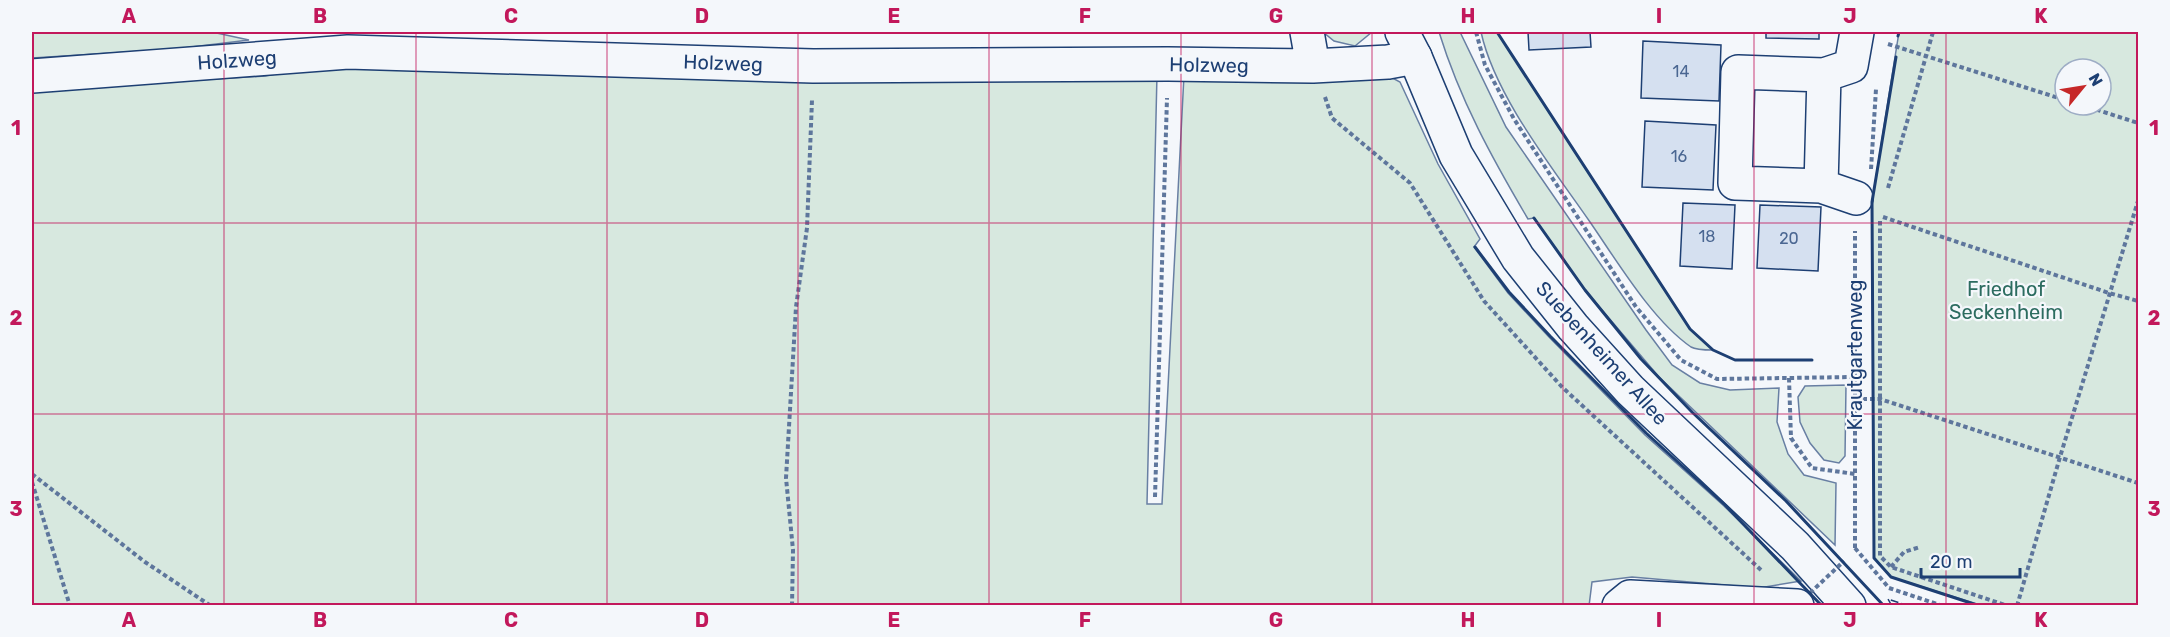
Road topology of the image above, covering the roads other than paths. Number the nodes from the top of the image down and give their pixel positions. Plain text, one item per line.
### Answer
1 (296, 32) edge
2 (1307, 32) edge
3 (1857, 33) edge
4 (1410, 40) edge
5 (348, 42) edge
6 (1313, 66) junction
7 (1824, 75) junction
8 (32, 76) edge
9 (1821, 186) junction
10 (1871, 196) road end
11 (1801, 602) edge
12 (1619, 606) edge
13 (1849, 606) edge

1 - 5 street
2 - 6 street
3 - 7 street
4 - 6 street, Holzweg
4 - 13 street, Suebenheimer Allee
5 - 6 street, Holzweg
5 - 8 street, Holzweg
7 - 9 street
7 - 9 street
9 - 10 street
11 - 12 street

